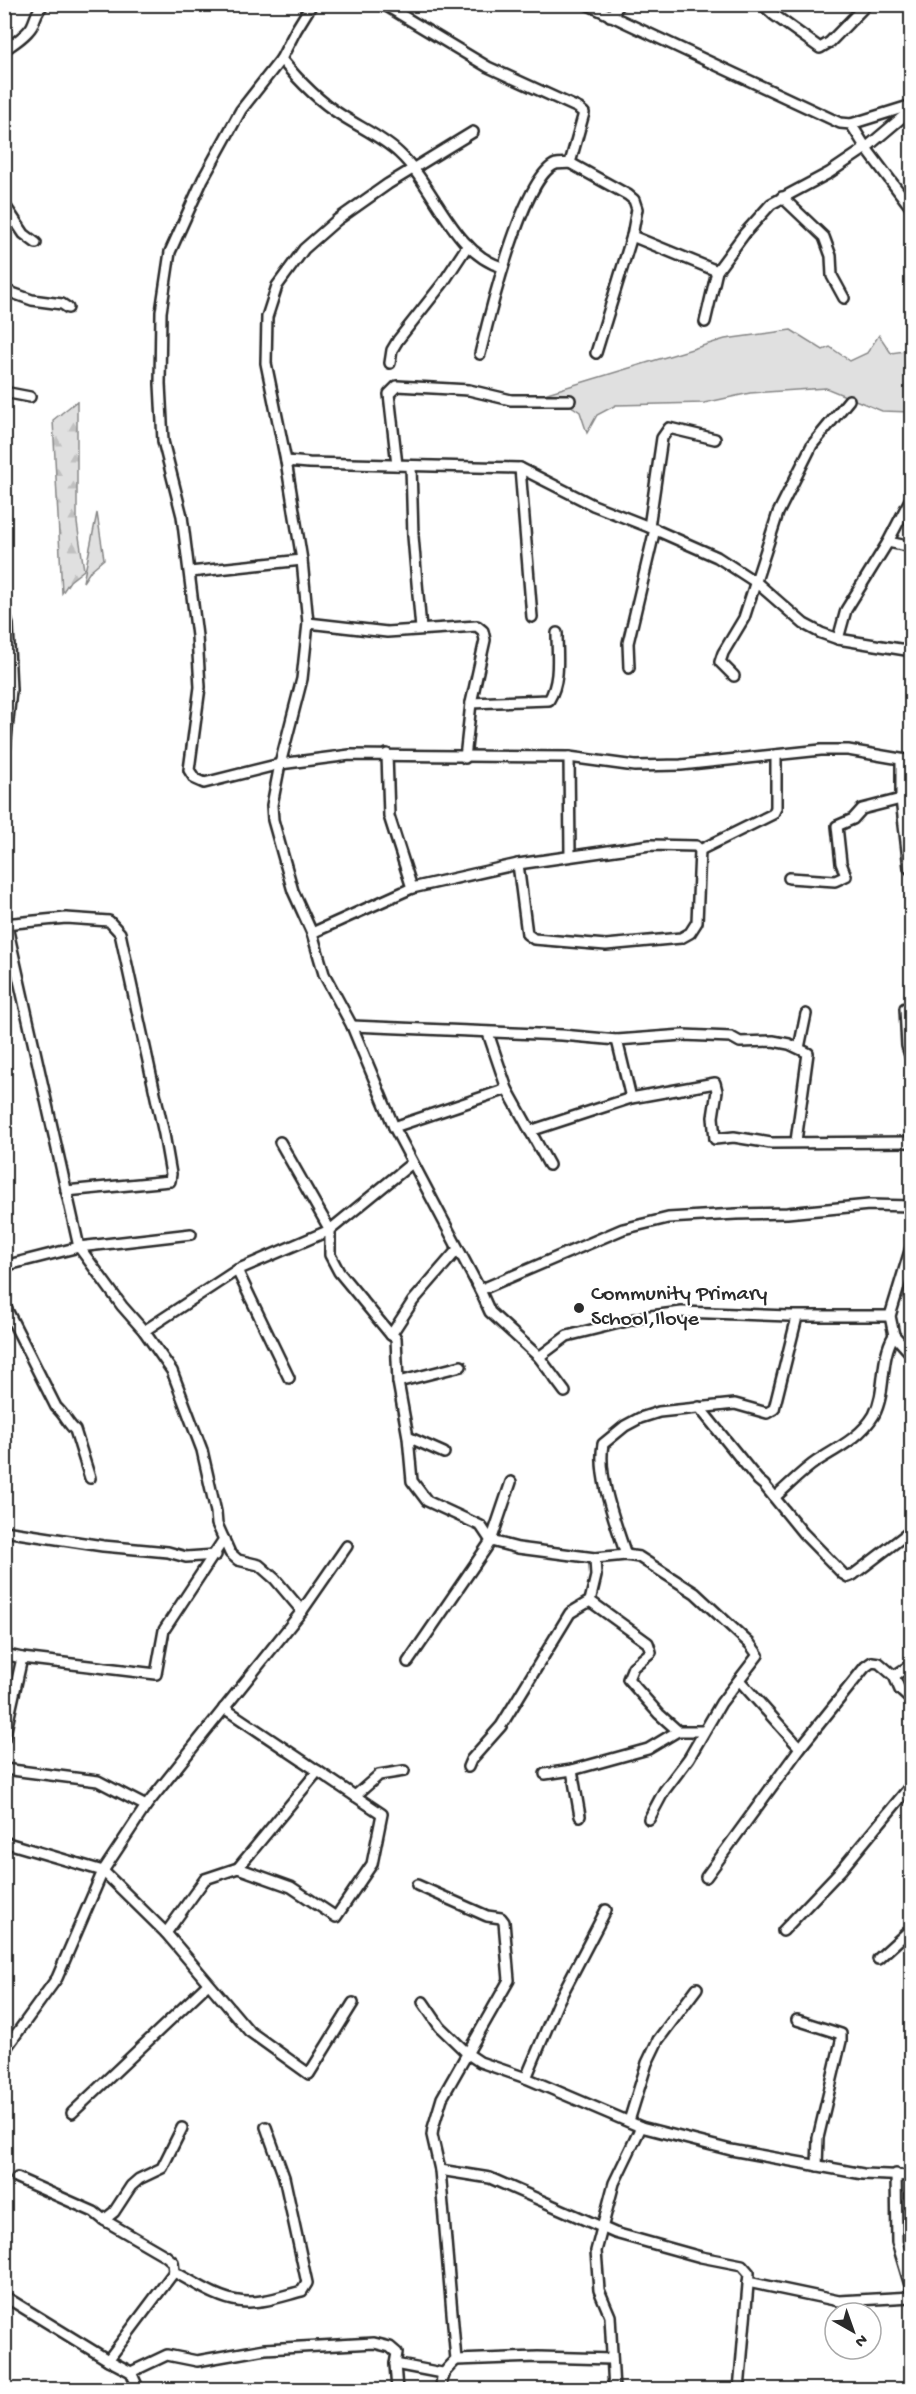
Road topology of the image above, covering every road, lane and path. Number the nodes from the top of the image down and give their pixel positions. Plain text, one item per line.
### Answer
1 (44, 4) edge
2 (312, 4) edge
3 (383, 4) edge
4 (586, 4) edge
5 (620, 4) edge
6 (762, 4) edge
7 (867, 4) edge
8 (610, 16) junction
9 (4, 50) edge
10 (281, 59) junction
11 (912, 107) edge
12 (851, 124) junction
13 (473, 132) dead end
14 (866, 148) junction
15 (570, 163) junction
16 (414, 169) junction
17 (782, 197) junction
18 (4, 204) edge
19 (912, 209) edge
20 (632, 236) junction
21 (36, 243) dead end
22 (468, 245) junction
23 (502, 267) junction
24 (717, 271) junction
25 (4, 290) edge
26 (844, 298) dead end
27 (68, 308) dead end
28 (705, 322) dead end
29 (596, 353) dead end
30 (480, 354) dead end
31 (390, 363) dead end
32 (4, 392) edge
33 (30, 397) dead end
34 (570, 400) dead end
35 (849, 400) dead end
36 (715, 439) dead end
37 (286, 461) junction
38 (397, 465) junction
39 (411, 466) junction
40 (520, 468) junction
41 (912, 496) edge
42 (652, 528) junction
43 (888, 542) junction
44 (912, 547) edge
45 (302, 560) junction
46 (190, 572) junction
47 (757, 583) junction
48 (4, 611) edge
49 (532, 617) dead end
50 (308, 623) junction
51 (421, 629) junction
52 (557, 633) dead end
53 (838, 639) junction
54 (912, 651) edge
55 (629, 668) dead end
56 (734, 676) dead end
57 (471, 703) junction
58 (6, 744) edge
59 (387, 754) junction
60 (776, 755) junction
61 (569, 757) junction
62 (465, 758) junction
63 (4, 760) edge
64 (907, 760) edge
65 (280, 764) junction
66 (901, 799) junction
67 (700, 850) junction
68 (570, 855) junction
69 (518, 864) junction
70 (912, 871) edge
71 (789, 878) dead end
72 (412, 888) junction
73 (4, 913) edge
74 (5, 923) edge
75 (312, 933) junction
76 (905, 1008) dead end
77 (807, 1014) dead end
78 (352, 1026) junction
79 (488, 1033) junction
80 (616, 1040) junction
81 (799, 1048) junction
82 (912, 1062) edge
83 (507, 1089) junction
84 (631, 1098) junction
85 (394, 1127) junction
86 (530, 1131) junction
87 (796, 1141) junction
88 (280, 1142) dead end
89 (912, 1142) edge
90 (412, 1163) junction
91 (549, 1165) dead end
92 (66, 1191) junction
93 (912, 1206) edge
94 (330, 1230) junction
95 (191, 1234) dead end
96 (912, 1244) edge
97 (79, 1247) junction
98 (458, 1249) junction
99 (4, 1266) edge
100 (237, 1270) junction
101 (480, 1290) junction
102 (4, 1304) edge
103 (890, 1316) junction
104 (798, 1317) junction
105 (144, 1330) junction
106 (391, 1335) junction
107 (894, 1335) junction
108 (912, 1355) edge
109 (539, 1357) junction
110 (461, 1366) dead end
111 (289, 1378) dead end
112 (398, 1382) junction
113 (565, 1392) dead end
114 (699, 1407) junction
115 (408, 1437) junction
116 (444, 1453) dead end
117 (90, 1478) dead end
118 (511, 1482) dead end
119 (775, 1497) junction
120 (912, 1530) edge
121 (4, 1531) edge
122 (224, 1539) junction
123 (491, 1541) junction
124 (347, 1546) dead end
125 (216, 1555) junction
126 (626, 1555) junction
127 (595, 1558) junction
128 (590, 1601) junction
129 (302, 1611) junction
130 (4, 1654) edge
131 (22, 1658) junction
132 (408, 1662) dead end
133 (912, 1664) edge
134 (894, 1676) junction
135 (739, 1680) junction
136 (912, 1701) edge
137 (224, 1708) junction
138 (678, 1731) junction
139 (704, 1731) junction
140 (4, 1739) edge
141 (800, 1748) junction
142 (468, 1767) dead end
143 (4, 1769) edge
144 (572, 1770) junction
145 (318, 1771) junction
146 (404, 1771) dead end
147 (545, 1774) dead end
148 (912, 1784) edge
149 (355, 1796) junction
150 (146, 1806) junction
151 (580, 1816) dead end
152 (649, 1819) dead end
153 (4, 1842) edge
154 (238, 1868) junction
155 (103, 1871) junction
156 (706, 1877) dead end
157 (417, 1885) dead end
158 (606, 1910) dead end
159 (912, 1928) edge
160 (783, 1931) dead end
161 (166, 1933) junction
162 (878, 1959) dead end
163 (208, 1984) junction
164 (697, 1988) dead end
165 (423, 2002) dead end
166 (353, 2003) dead end
167 (797, 2020) dead end
168 (4, 2051) edge
169 (468, 2054) junction
170 (526, 2078) junction
171 (72, 2113) dead end
172 (629, 2121) junction
173 (266, 2127) dead end
174 (641, 2127) junction
175 (182, 2128) dead end
176 (816, 2166) junction
177 (440, 2170) junction
178 (896, 2174) junction
179 (912, 2176) edge
180 (17, 2178) dead end
181 (114, 2212) junction
182 (104, 2220) junction
183 (114, 2225) junction
184 (602, 2226) junction
185 (174, 2272) junction
186 (748, 2282) junction
187 (912, 2292) edge
188 (4, 2296) edge
189 (912, 2297) edge
190 (612, 2359) junction
191 (108, 2360) junction
192 (456, 2360) junction
193 (395, 2364) junction
194 (132, 2372) junction
195 (442, 2373) junction
196 (140, 2390) edge
197 (397, 2390) edge
198 (442, 2390) edge
199 (614, 2390) edge
200 (739, 2390) edge

1 - 9 street
2 - 10 street
3 - 15 street
4 - 8 street
5 - 8 street
6 - 7 street
8 - 12 street
10 - 16 street
10 - 46 street
11 - 12 street
11 - 14 street
12 - 14 street
13 - 16 street
14 - 17 street
14 - 19 street
15 - 20 street
15 - 23 street
16 - 22 street
16 - 37 street
17 - 24 street
17 - 26 street
18 - 21 street
20 - 24 street
20 - 29 street
22 - 23 street
22 - 31 street
23 - 30 street
24 - 28 street
25 - 27 street
32 - 33 street
34 - 38 street
35 - 47 street
36 - 42 street
37 - 38 street
37 - 45 street
38 - 39 street
39 - 40 street
39 - 51 street
40 - 42 street
40 - 49 street
41 - 43 street
42 - 47 street
42 - 55 street
43 - 44 street
43 - 53 street
45 - 46 street
45 - 50 street
46 - 65 street
47 - 53 street
47 - 56 street
48 - 58 street
50 - 51 street
50 - 65 street
51 - 57 street
52 - 57 street
53 - 54 street
57 - 62 street
58 - 63 street
59 - 62 street
59 - 65 street
59 - 72 street
60 - 61 street
60 - 64 street
60 - 67 street
61 - 62 street
61 - 68 street
64 - 66 street
65 - 75 street
66 - 70 street
66 - 71 street
67 - 68 street
67 - 69 street
68 - 69 street
69 - 72 street
72 - 75 street
73 - 74 street
74 - 92 street
74 - 92 street
75 - 78 street
76 - 82 street
77 - 81 street
78 - 79 street
78 - 85 street
79 - 80 street
79 - 83 street
80 - 81 street
80 - 84 street
81 - 87 street
83 - 85 street
83 - 86 street
84 - 86 street
84 - 87 street
85 - 90 street
86 - 91 street
87 - 89 street
88 - 94 street
90 - 94 street
90 - 98 street
92 - 97 street
93 - 101 street
94 - 100 street
94 - 106 street
95 - 97 street
96 - 103 street
97 - 99 street
97 - 105 street
98 - 101 street
98 - 106 street
100 - 105 street
100 - 111 street
101 - 109 street
102 - 117 street
103 - 104 street
103 - 107 street
104 - 109 street
104 - 114 street
105 - 122 street
106 - 112 street
107 - 108 street
107 - 119 street
109 - 113 street
110 - 112 street
112 - 115 street
114 - 119 street
114 - 126 street
115 - 116 street
115 - 123 street
118 - 123 street
119 - 120 street
121 - 125 street
122 - 125 street
122 - 129 street
123 - 127 street
123 - 132 street
124 - 129 street
125 - 131 street
126 - 127 street
126 - 135 street
127 - 128 street
128 - 138 street
128 - 142 street
129 - 137 street
130 - 131 street
131 - 140 street
133 - 134 street
134 - 136 street
134 - 141 street
135 - 139 street
135 - 141 street
137 - 145 street
137 - 150 street
138 - 139 street
138 - 144 street
139 - 152 street
141 - 156 street
143 - 150 street
144 - 147 street
144 - 151 street
145 - 149 street
145 - 154 street
146 - 149 street
148 - 160 street
149 - 154 street
150 - 155 street
153 - 155 street
154 - 161 street
155 - 161 street
155 - 168 street
157 - 169 street
158 - 170 street
159 - 162 street
161 - 163 street
163 - 166 street
163 - 171 street
164 - 172 street
165 - 169 street
167 - 176 street
169 - 170 street
169 - 177 street
170 - 172 street
172 - 174 street
173 - 185 street
174 - 176 street
174 - 184 street
175 - 181 street
176 - 178 street
177 - 184 street
177 - 192 street
178 - 179 street
178 - 187 street
180 - 182 street
181 - 182 street
181 - 183 street
182 - 183 street
183 - 185 street
184 - 186 street
184 - 190 street
185 - 191 street
186 - 189 street
186 - 200 street
188 - 191 street
190 - 192 street
190 - 199 street
191 - 194 street
192 - 195 street
193 - 194 street
193 - 195 street
193 - 197 street
194 - 196 street
195 - 198 street

